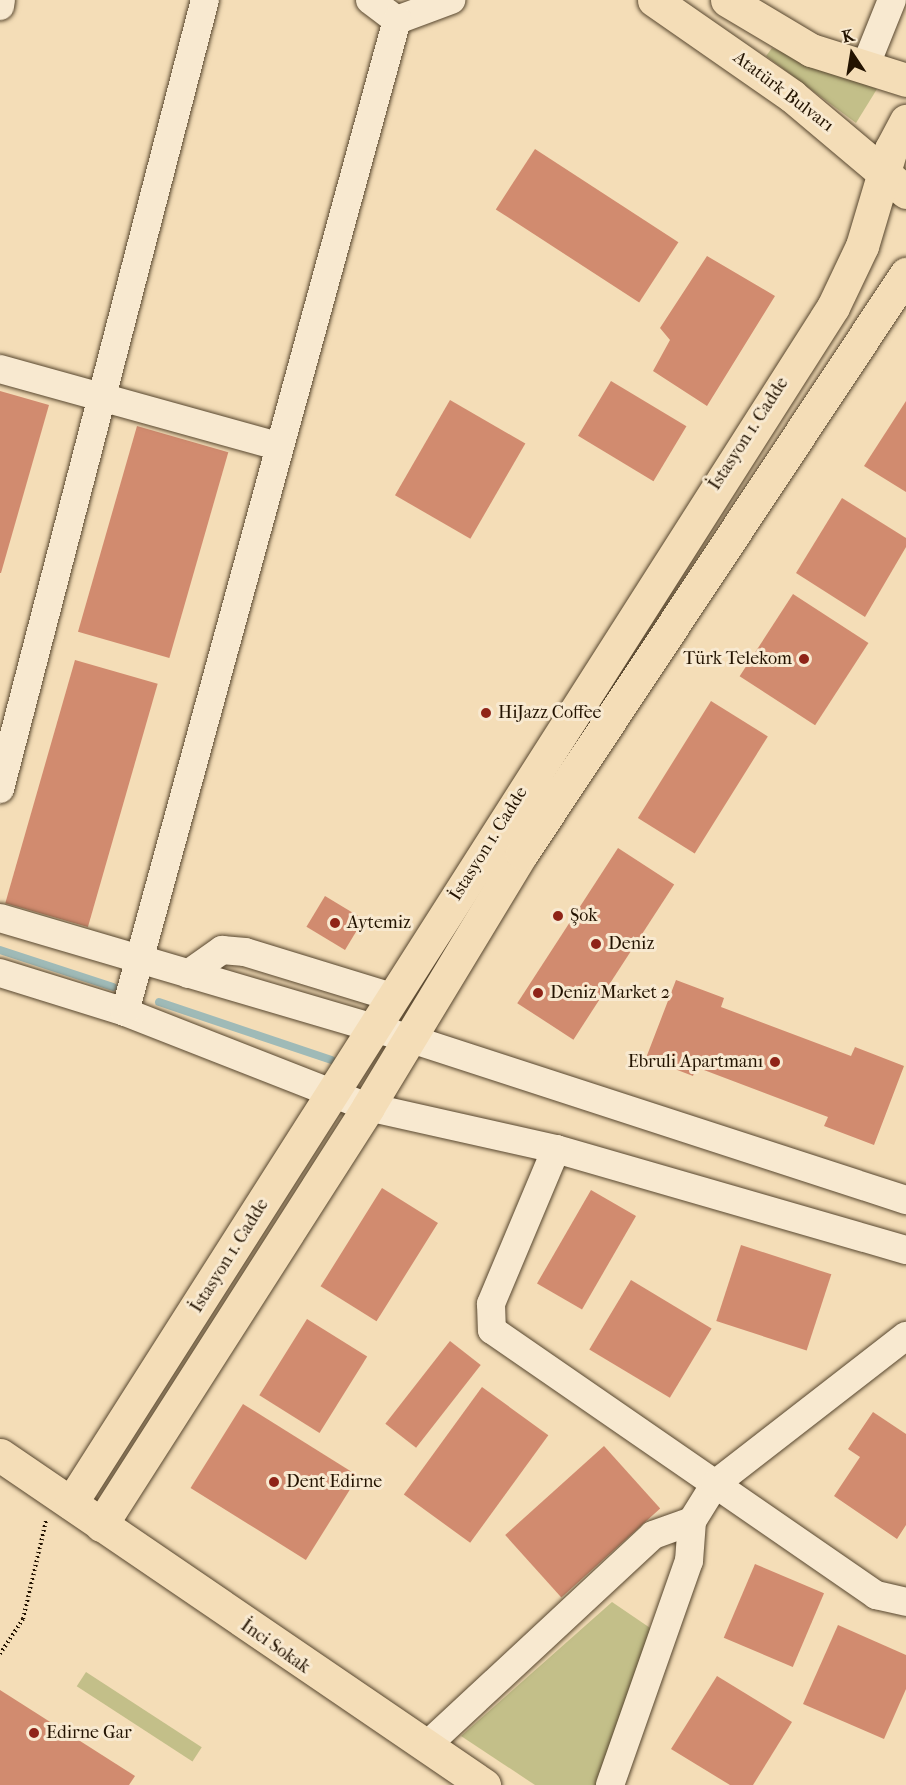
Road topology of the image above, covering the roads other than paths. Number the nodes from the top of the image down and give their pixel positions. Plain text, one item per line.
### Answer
1 (2, 0) edge
2 (205, 0) edge
3 (370, 0) edge
4 (451, 0) edge
5 (654, 0) edge
6 (892, 0) edge
7 (744, 5) edge
8 (0, 6) edge
9 (398, 21) junction
10 (865, 67) junction
11 (906, 80) edge
12 (906, 121) edge
13 (895, 183) edge
14 (906, 274) edge
15 (0, 369) edge
16 (104, 398) junction
17 (277, 446) junction
18 (0, 789) edge
19 (0, 918) edge
20 (143, 961) junction
21 (0, 973) edge
22 (188, 974) junction
23 (392, 997) junction
24 (125, 1012) junction
25 (372, 1027) junction
26 (408, 1038) junction
27 (332, 1092) junction
28 (368, 1107) junction
29 (556, 1149) junction
30 (906, 1200) edge
31 (906, 1250) edge
32 (906, 1336) edge
33 (0, 1455) edge
34 (715, 1484) junction
35 (64, 1498) junction
36 (692, 1521) junction
37 (101, 1525) junction
38 (906, 1602) edge
39 (425, 1747) junction
40 (484, 1785) edge
41 (610, 1785) edge

1 - 8 street
2 - 16 street
3 - 9 street
4 - 9 street
5 - 13 main road, Atatürk Bulvarı
6 - 10 street
7 - 10 main road
9 - 17 street
10 - 11 main road
12 - 13 main road, İstasyon 1. Cadde
13 - 23 main road, İstasyon 1. Cadde
14 - 26 main road, İstasyon 1. Cadde
15 - 16 street
16 - 17 street
16 - 18 street
17 - 20 street
19 - 20 street
20 - 22 street
20 - 24 street
21 - 24 street
22 - 23 street
22 - 25 street
23 - 25 main road, İstasyon 1. Cadde
24 - 27 street
25 - 26 street
25 - 27 main road, İstasyon 1. Cadde
26 - 28 main road, İstasyon 1. Cadde
26 - 30 street
27 - 28 street
27 - 35 main road, İstasyon 1. Cadde
28 - 29 street
28 - 37 main road, İstasyon 1. Cadde
29 - 31 street
29 - 34 street
32 - 34 street
33 - 35 main road, İnci Sokak
34 - 36 street
34 - 38 street
35 - 37 main road, İnci Sokak
36 - 39 street
36 - 41 street
37 - 39 main road, İnci Sokak
39 - 40 main road, İnci Sokak

